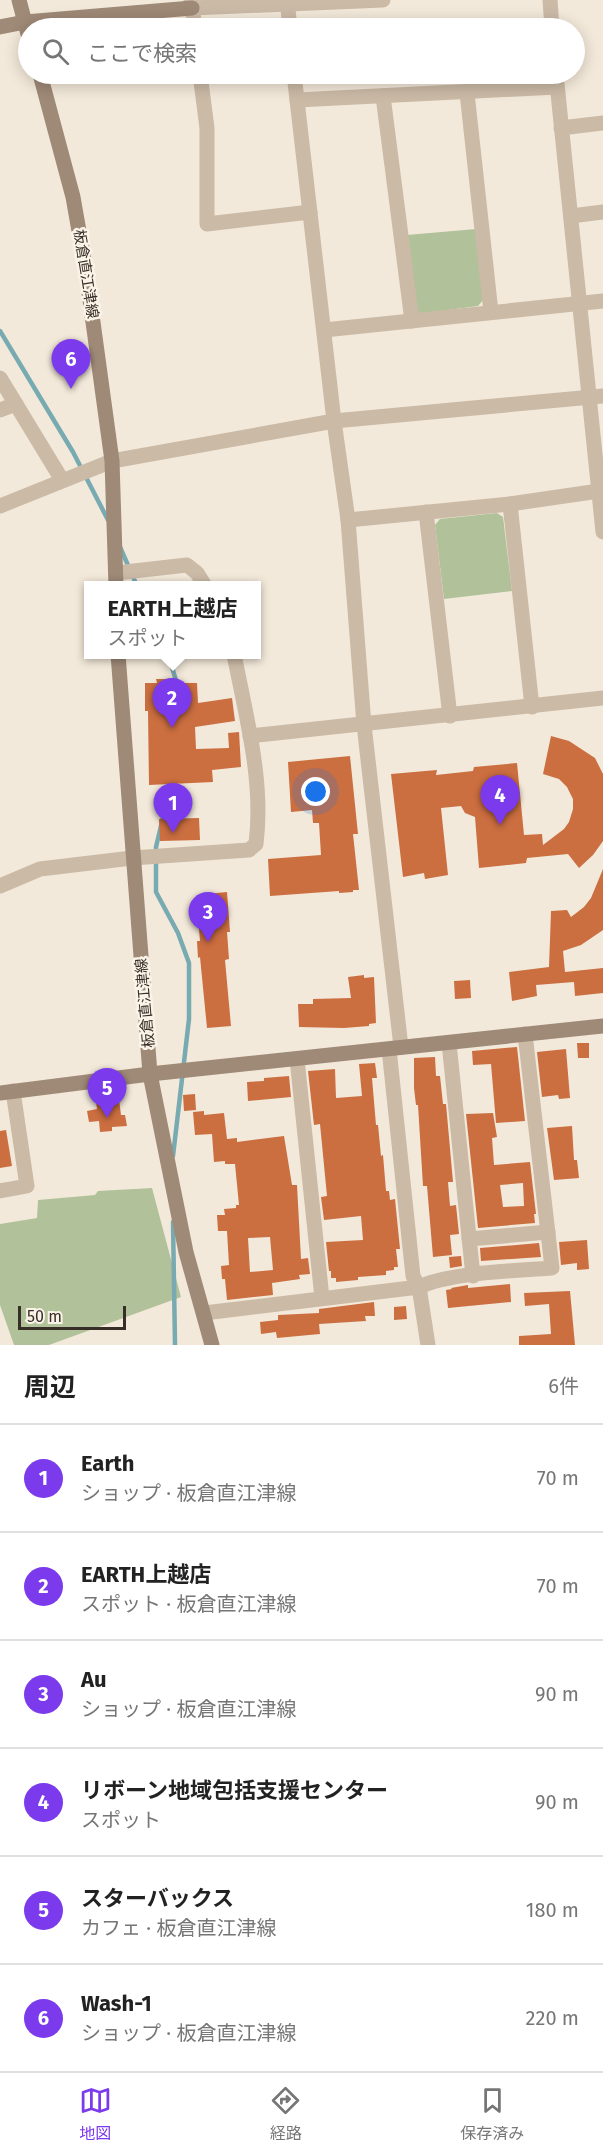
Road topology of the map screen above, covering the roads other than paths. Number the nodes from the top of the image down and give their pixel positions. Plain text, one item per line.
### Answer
1 (19, 0) edge
2 (383, 0) edge
3 (550, 0) edge
4 (287, 2) edge
5 (192, 4) edge
6 (24, 18) edge
7 (96, 18) edge
8 (289, 18) edge
9 (551, 18) edge
10 (0, 27) edge
11 (18, 28) edge
12 (43, 84) edge
13 (201, 84) edge
14 (295, 84) edge
15 (529, 84) edge
16 (556, 84) edge
17 (467, 93) junction
18 (383, 96) junction
19 (297, 100) junction
20 (603, 123) edge
21 (561, 128) junction
22 (310, 212) junction
23 (603, 212) edge
24 (571, 216) junction
25 (603, 301) edge
26 (578, 304) junction
27 (491, 312) junction
28 (412, 321) junction
29 (324, 330) junction
30 (0, 378) edge
31 (596, 397) edge
32 (16, 404) junction
33 (0, 410) edge
34 (334, 421) junction
35 (112, 461) junction
36 (62, 480) junction
37 (599, 491) junction
38 (510, 504) junction
39 (0, 506) edge
40 (426, 513) junction
41 (348, 520) junction
42 (603, 532) edge
43 (116, 579) edge
44 (202, 581) edge
45 (118, 659) edge
46 (235, 659) edge
47 (603, 698) edge
48 (532, 707) junction
49 (450, 716) junction
50 (364, 725) junction
51 (250, 736) junction
52 (132, 858) junction
53 (0, 886) edge
54 (603, 1026) edge
55 (525, 1034) junction
56 (449, 1043) junction
57 (395, 1048) junction
58 (297, 1059) junction
59 (150, 1074) junction
60 (6, 1092) edge
61 (0, 1191) edge
62 (548, 1232) junction
63 (469, 1239) junction
64 (474, 1276) junction
65 (419, 1287) junction
66 (321, 1298) junction
67 (204, 1313) junction
68 (212, 1345) edge
69 (428, 1345) edge

1 - 6 main road
2 - 4 street
3 - 9 street
4 - 5 street
4 - 8 street
5 - 7 main road
10 - 11 main road
12 - 35 main road, 板倉直江津線
13 - 22 street
14 - 19 street
15 - 17 street
16 - 21 street
17 - 18 street
17 - 27 street
18 - 19 street
18 - 28 street
19 - 22 street
20 - 21 street
21 - 24 street
22 - 29 street
23 - 24 street
24 - 26 street
25 - 26 street
26 - 27 street
26 - 31 street
27 - 28 street
28 - 29 street
29 - 34 street
30 - 32 street
31 - 34 street
31 - 37 street
32 - 33 street
32 - 36 street
34 - 35 street
34 - 41 street
35 - 36 street
35 - 43 main road, 板倉直江津線
36 - 39 street
37 - 38 street
37 - 42 street
38 - 40 street
38 - 48 street
40 - 41 street
40 - 49 street
41 - 50 street
43 - 44 street
45 - 52 main road, 板倉直江津線
46 - 51 street
47 - 48 street
48 - 49 street
49 - 50 street
50 - 51 street
50 - 57 street
51 - 52 street
52 - 53 street
52 - 59 main road, 板倉直江津線
54 - 55 main road
55 - 56 main road
55 - 62 street
56 - 57 main road
56 - 63 street
57 - 58 main road
57 - 65 street
58 - 59 main road
58 - 66 street
59 - 60 main road
59 - 67 main road, 板倉直江津線
60 - 61 street
62 - 63 street
62 - 64 street
63 - 64 street
64 - 65 street
65 - 66 street
65 - 69 street
66 - 67 street
67 - 68 main road, 板倉直江津線

